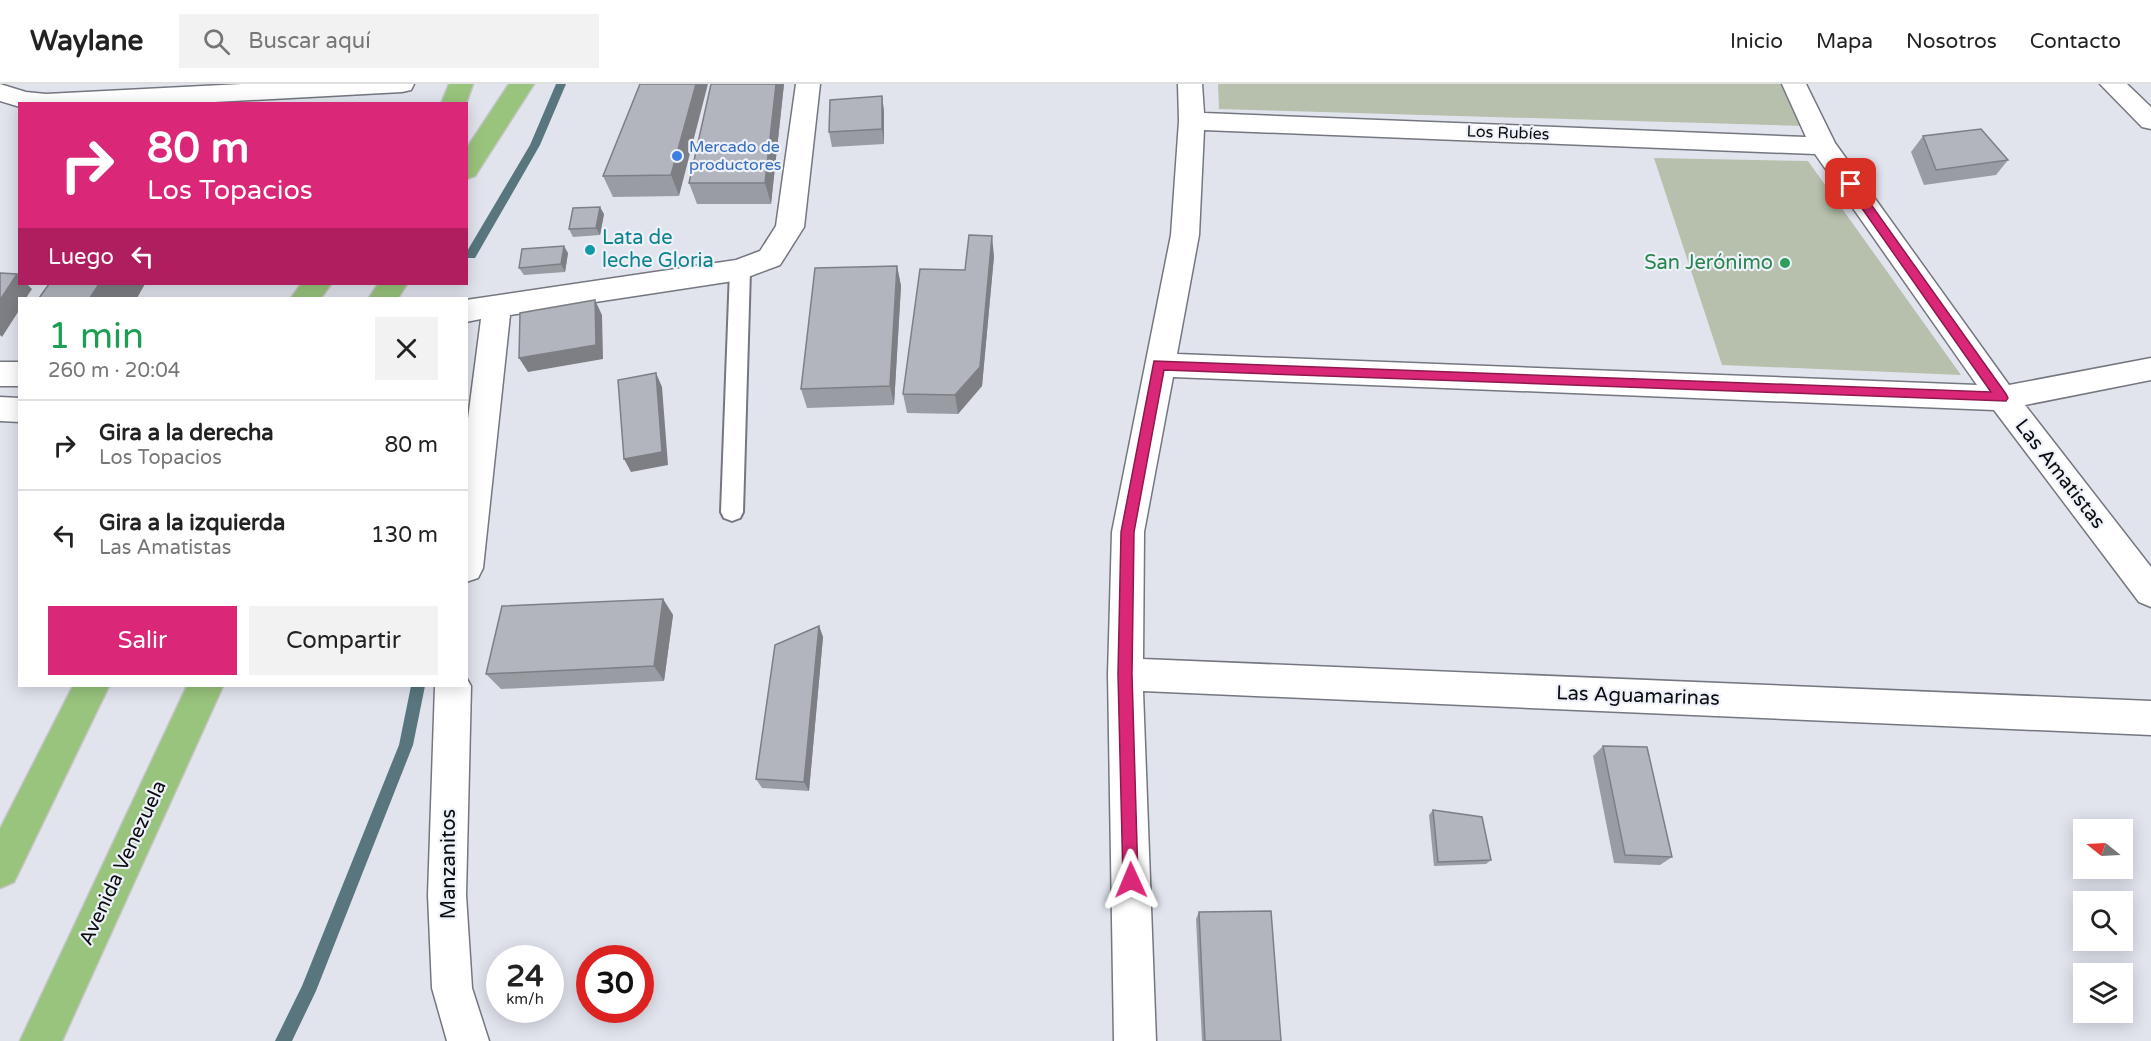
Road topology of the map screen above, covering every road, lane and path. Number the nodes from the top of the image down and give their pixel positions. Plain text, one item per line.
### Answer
1 (402, 84) edge
2 (461, 84) edge
3 (522, 84) edge
4 (808, 84) edge
5 (1190, 84) edge
6 (1794, 84) edge
7 (2112, 84) edge
8 (107, 91) edge
9 (0, 92) edge
10 (454, 102) edge
11 (1192, 121) junction
12 (2151, 121) edge
13 (1823, 146) junction
14 (468, 167) edge
15 (740, 270) junction
16 (316, 285) edge
17 (306, 297) edge
18 (482, 309) edge
19 (1159, 365) junction
20 (2151, 369) edge
21 (0, 374) edge
22 (18, 374) edge
23 (2002, 398) junction
24 (0, 410) edge
25 (18, 410) edge
26 (732, 512) dead end
27 (468, 536) edge
28 (2151, 592) edge
29 (1125, 674) junction
30 (90, 687) edge
31 (205, 687) edge
32 (453, 687) edge
33 (2151, 718) edge
34 (0, 868) edge
35 (41, 1041) edge
36 (468, 1041) edge
37 (1135, 1041) edge

1 - 8 street
2 - 10 main road
3 - 14 main road
4 - 15 street
5 - 11 street
6 - 13 street, Las Amatistas
7 - 12 street
8 - 9 street
11 - 13 street, Los Rubíes
11 - 19 street
13 - 23 street, Las Amatistas
15 - 18 street
15 - 26 lane
16 - 17 main road
18 - 27 street
19 - 23 street
19 - 29 street
20 - 23 street
21 - 22 street
23 - 28 street, Las Amatistas
24 - 25 street
29 - 33 street, Las Aguamarinas
29 - 37 street
30 - 34 main road
31 - 35 main road, Avenida Venezuela
32 - 36 street, Manzanitos

